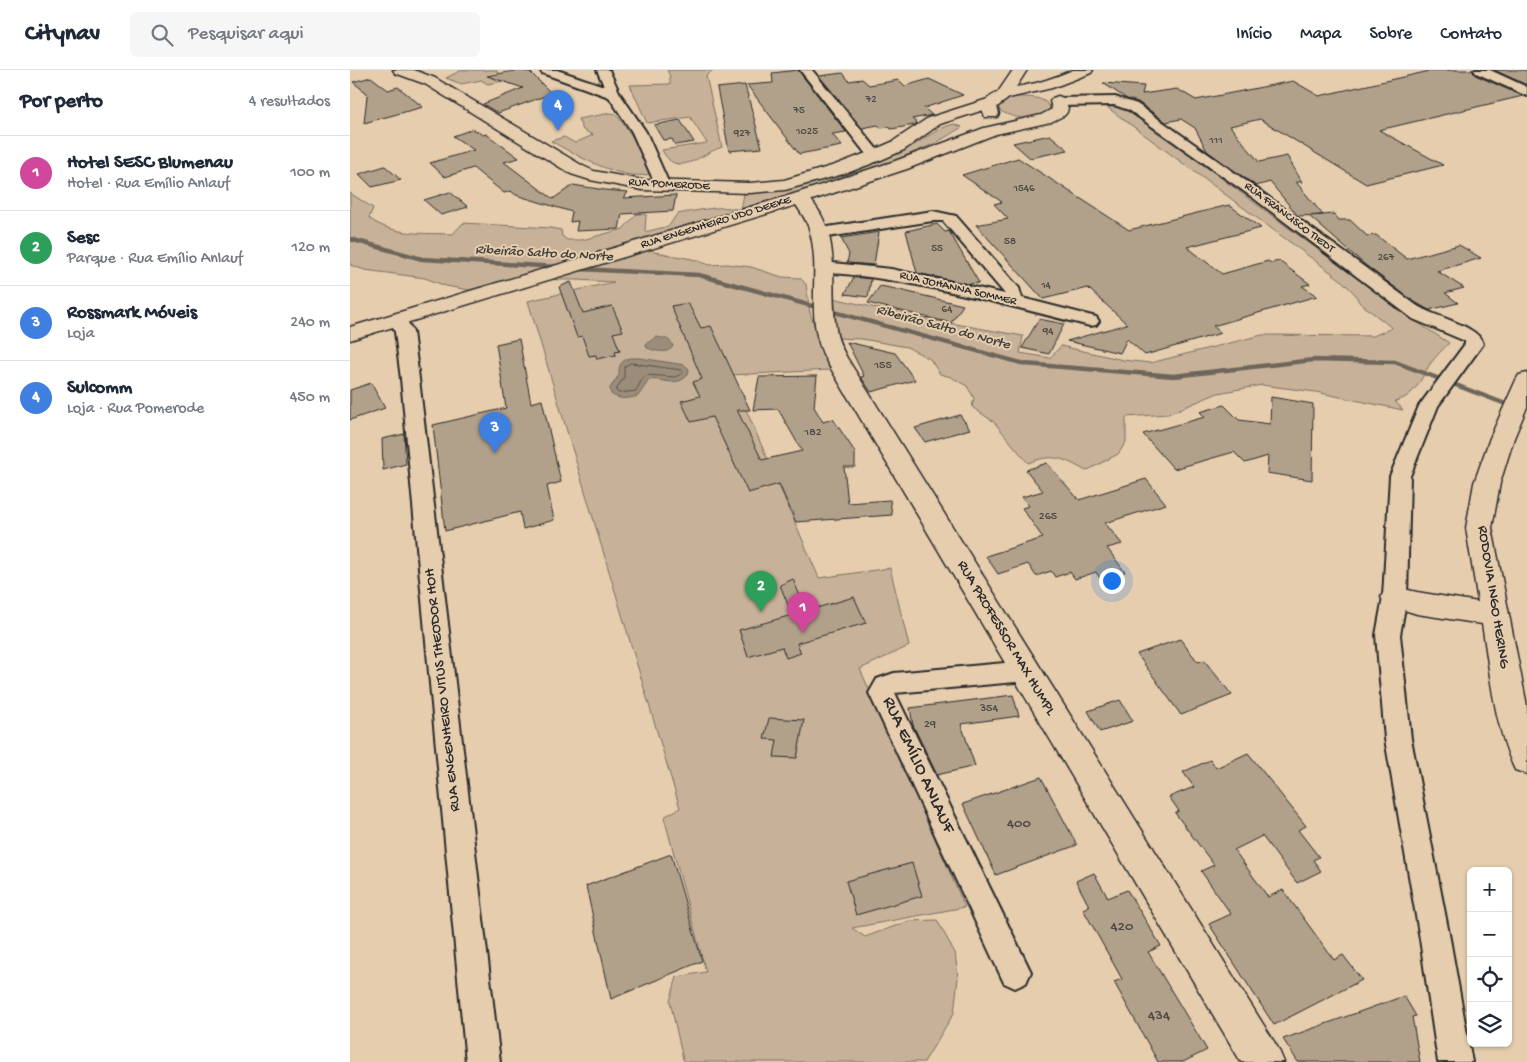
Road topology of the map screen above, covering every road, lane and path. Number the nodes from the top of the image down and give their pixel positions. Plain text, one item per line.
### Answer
1 (400, 70) edge
2 (546, 70) edge
3 (603, 70) edge
4 (806, 70) edge
5 (1020, 70) edge
6 (1480, 70) edge
7 (1084, 72) edge
8 (1527, 92) edge
9 (614, 94) junction
10 (1004, 99) junction
11 (1058, 105) junction
12 (1024, 122) junction
13 (875, 156) junction
14 (851, 181) junction
15 (663, 186) junction
16 (800, 198) junction
17 (821, 233) junction
18 (823, 267) junction
19 (1014, 301) junction
20 (398, 319) junction
21 (1090, 321) dead end
22 (350, 334) edge
23 (1525, 383) edge
24 (1395, 597) junction
25 (1495, 615) junction
26 (1027, 671) junction
27 (1527, 760) edge
28 (1015, 972) dead end
29 (483, 1062) edge
30 (1264, 1062) edge
31 (1455, 1062) edge

1 - 15 main road, RUA POMERODE
2 - 9 street
3 - 9 street
4 - 13 street
5 - 10 main road
6 - 8 street
7 - 10 main road, RUA ENGENHEIRO UDO DEEKE
7 - 11 main road, RUA ENGENHEIRO UDO DEEKE
9 - 15 street
10 - 11 main road
10 - 12 main road
10 - 13 main road, RUA POMERODE
10 - 14 main road, RUA ENGENHEIRO UDO DEEKE
11 - 12 main road, RUA ENGENHEIRO UDO DEEKE
11 - 24 street, RUA FRANCISCO TIEDT
12 - 14 main road, RUA ENGENHEIRO UDO DEEKE
13 - 15 main road, RUA POMERODE
14 - 16 main road, RUA ENGENHEIRO UDO DEEKE
16 - 17 main road, RUA PROFESSOR MAX HUMPL
16 - 20 main road, RUA ENGENHEIRO UDO DEEKE
17 - 18 main road, RUA PROFESSOR MAX HUMPL
17 - 19 street
18 - 19 street, RUA JOHANNA SOMMER
18 - 26 main road, RUA PROFESSOR MAX HUMPL
19 - 21 street, RUA JOHANNA SOMMER
20 - 22 main road, RUA ENGENHEIRO UDO DEEKE
20 - 29 street, RUA ENGENHEIRO VITUS THEODOR HOH
23 - 25 main road, RODOVIA INGO HERING
24 - 25 main road
24 - 31 street
25 - 27 main road, RODOVIA INGO HERING
26 - 28 street, RUA EMÍLIO ANLAUF
26 - 30 main road, RUA PROFESSOR MAX HUMPL

